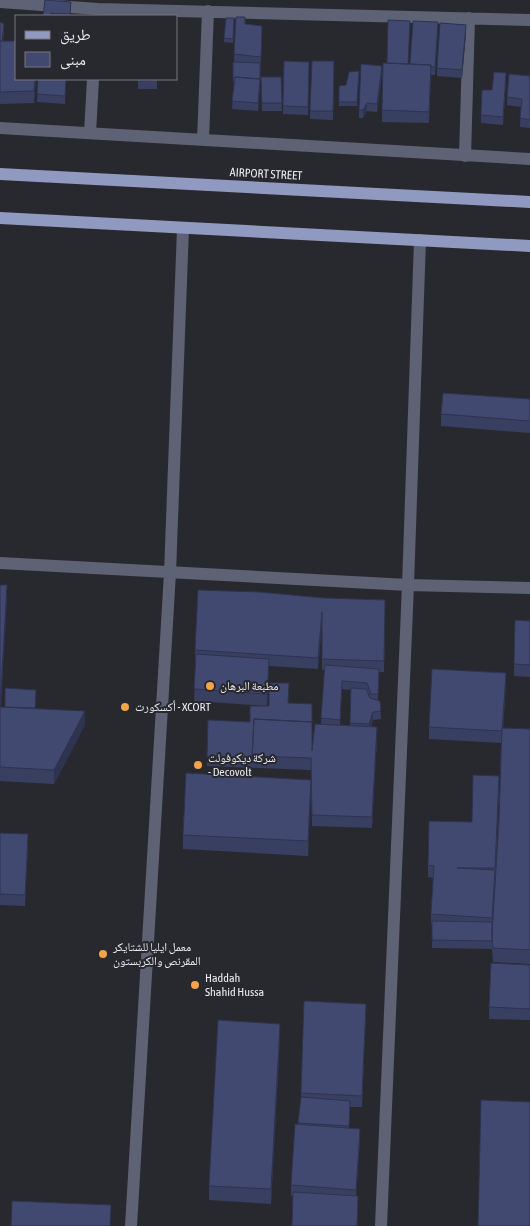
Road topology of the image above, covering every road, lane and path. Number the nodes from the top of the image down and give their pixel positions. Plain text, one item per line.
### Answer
1 (0, 2) edge
2 (98, 8) edge
3 (208, 12) junction
4 (470, 18) junction
5 (530, 20) edge
6 (94, 80) edge
7 (0, 128) edge
8 (90, 133) junction
9 (203, 140) junction
10 (465, 156) junction
11 (530, 159) edge
12 (0, 174) edge
13 (530, 202) edge
14 (0, 218) edge
15 (183, 228) junction
16 (420, 240) junction
17 (530, 246) edge
18 (0, 563) edge
19 (170, 572) junction
20 (408, 585) junction
21 (530, 588) edge
22 (131, 1226) edge
23 (382, 1226) edge

1 - 2 street
2 - 3 street
3 - 4 street
3 - 9 street
4 - 5 street
4 - 10 street
6 - 8 street
7 - 8 street
8 - 9 street
9 - 10 street
10 - 11 street
12 - 13 main road, AIRPORT STREET
14 - 15 main road
15 - 16 main road
15 - 19 street
16 - 17 main road
16 - 20 street
18 - 19 street
19 - 20 street
19 - 22 street
20 - 21 street
20 - 23 street

